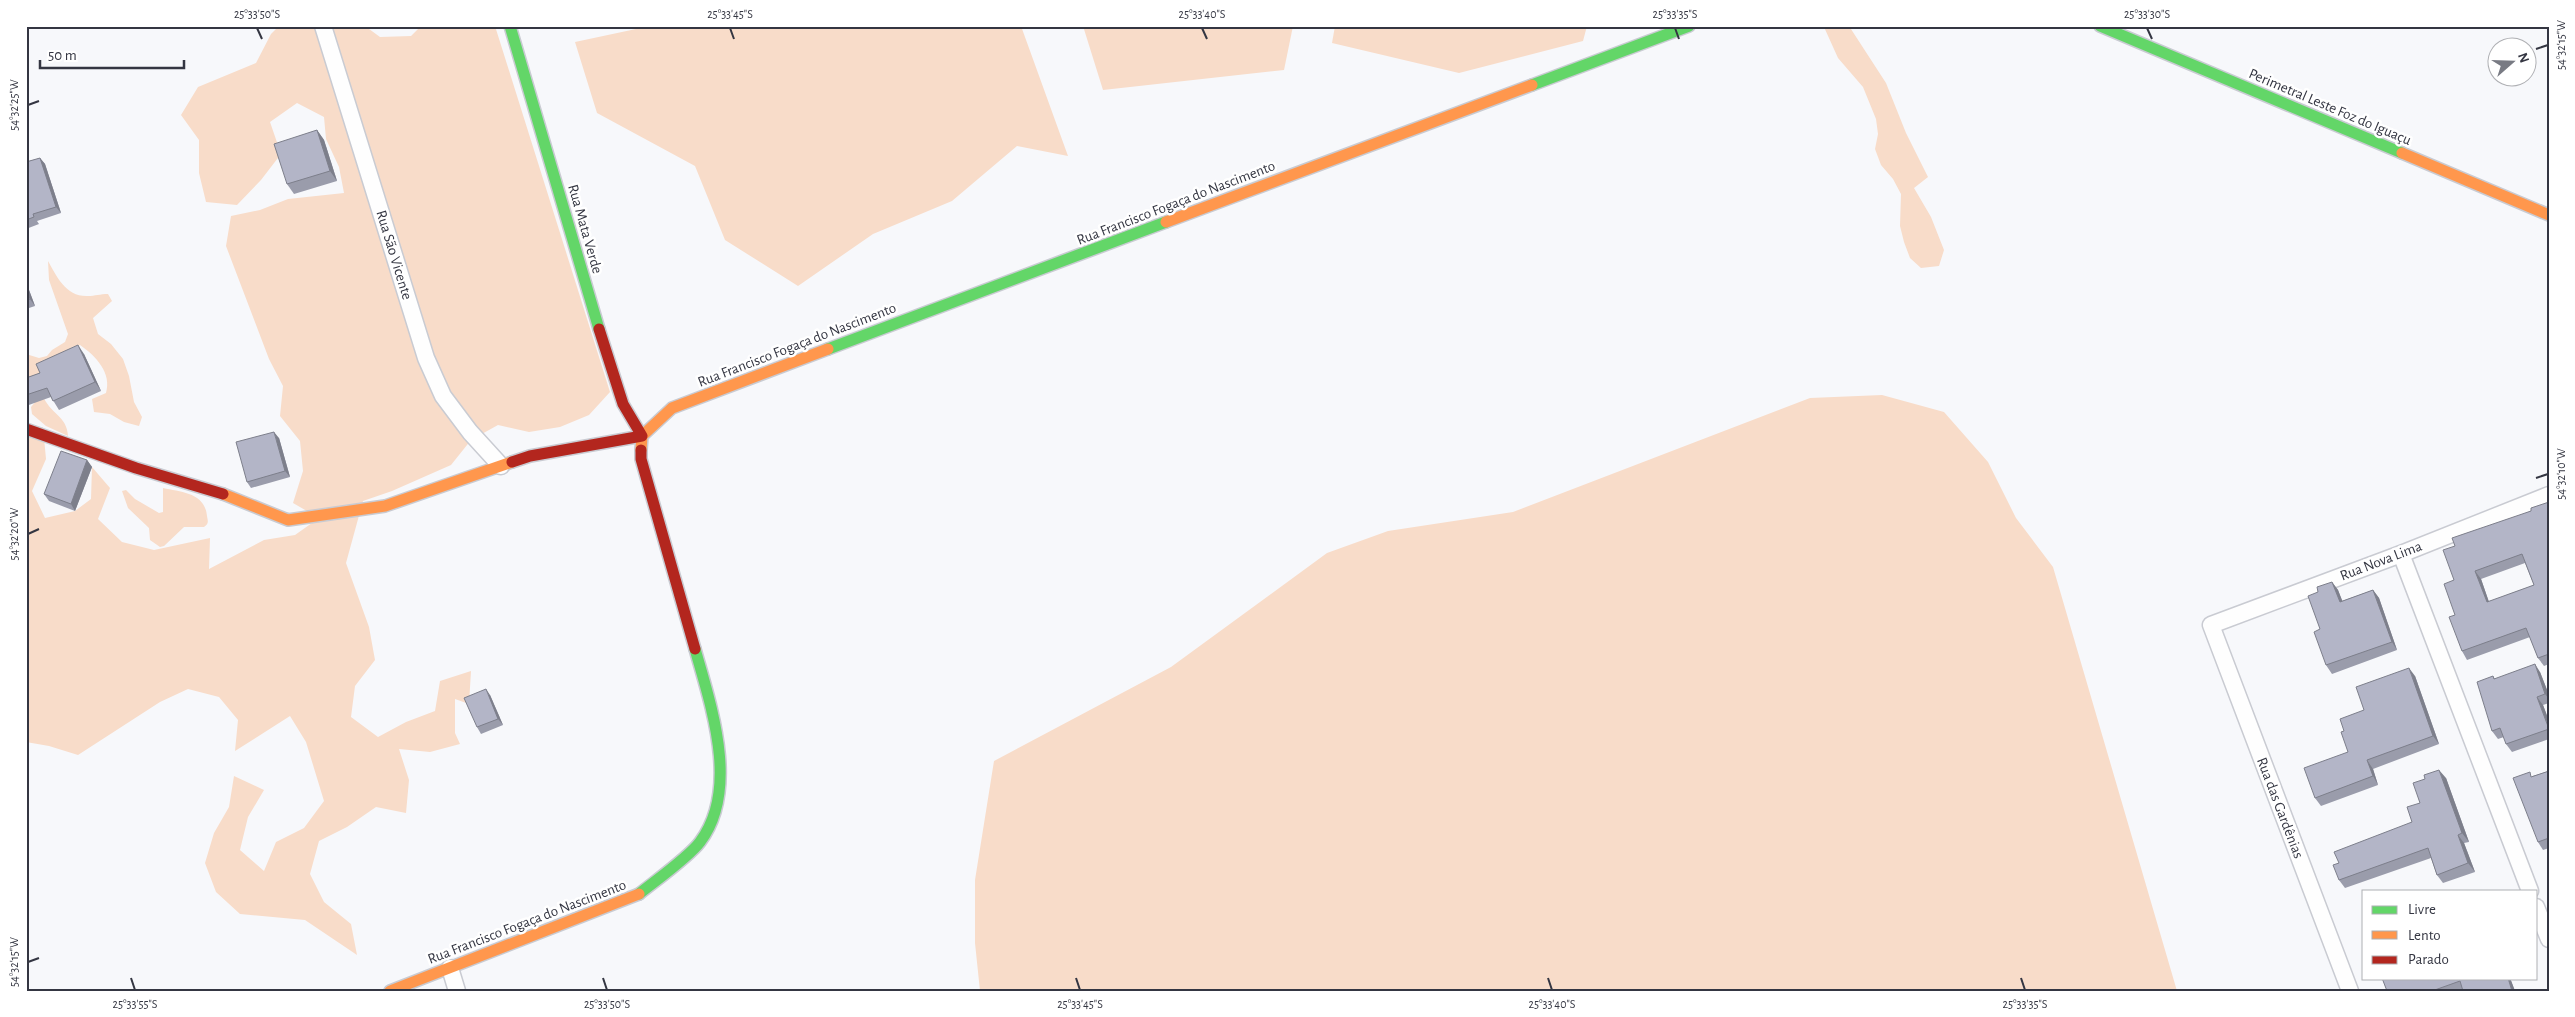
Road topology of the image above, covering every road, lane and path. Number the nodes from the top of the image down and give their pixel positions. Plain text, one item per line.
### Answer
1 (323, 26) edge
2 (510, 26) edge
3 (1689, 26) edge
4 (2100, 26) edge
5 (2549, 215) edge
6 (26, 429) edge
7 (642, 436) junction
8 (501, 466) junction
9 (2549, 495) edge
10 (2401, 554) junction
11 (2211, 625) joint
12 (2530, 890) edge
13 (2538, 912) edge
14 (2549, 939) edge
15 (450, 968) junction
16 (390, 991) edge
17 (457, 991) edge
18 (2350, 991) edge

1 - 8 street, Rua São Vicente
2 - 7 main road, Rua Mata Verde
3 - 7 main road, Rua Francisco Fogaça do Nascimento
4 - 5 main road, Perimetral Leste Foz do Iguaçu
6 - 8 main road
7 - 8 main road
7 - 15 main road, Rua Francisco Fogaça do Nascimento
9 - 10 street, Rua Nova Lima
10 - 11 street, Rua Nova Lima
10 - 12 street
11 - 18 street, Rua das Gardênias
13 - 14 street
15 - 16 main road, Rua Francisco Fogaça do Nascimento
15 - 17 street

